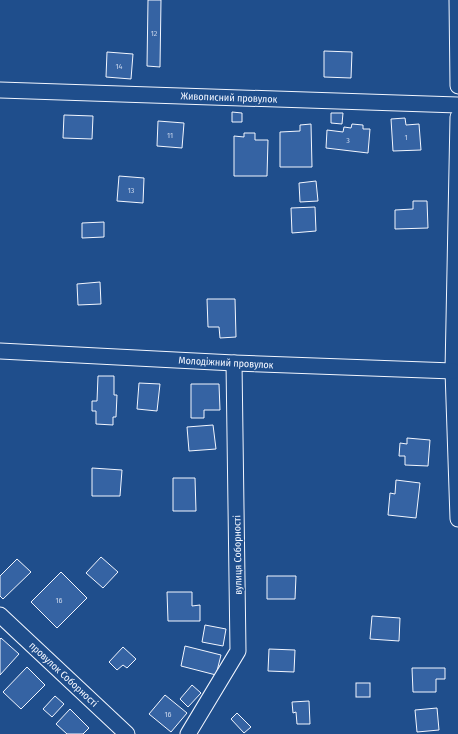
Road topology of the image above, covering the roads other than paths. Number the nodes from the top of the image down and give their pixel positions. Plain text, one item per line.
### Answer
1 (457, 0) edge
2 (458, 86) edge
3 (0, 90) edge
4 (458, 105) edge
5 (458, 117) edge
6 (0, 351) edge
7 (234, 362) junction
8 (453, 371) junction
9 (458, 519) edge
10 (0, 615) edge
11 (127, 734) edge
12 (188, 734) edge

1 - 2 street
3 - 4 street, Живописний провулок
5 - 8 street
6 - 7 street, Молодіжний провулок
7 - 8 street, Молодіжний провулок
7 - 12 street, вулиця Соборності
8 - 9 street
10 - 11 street, провулок Соборності

